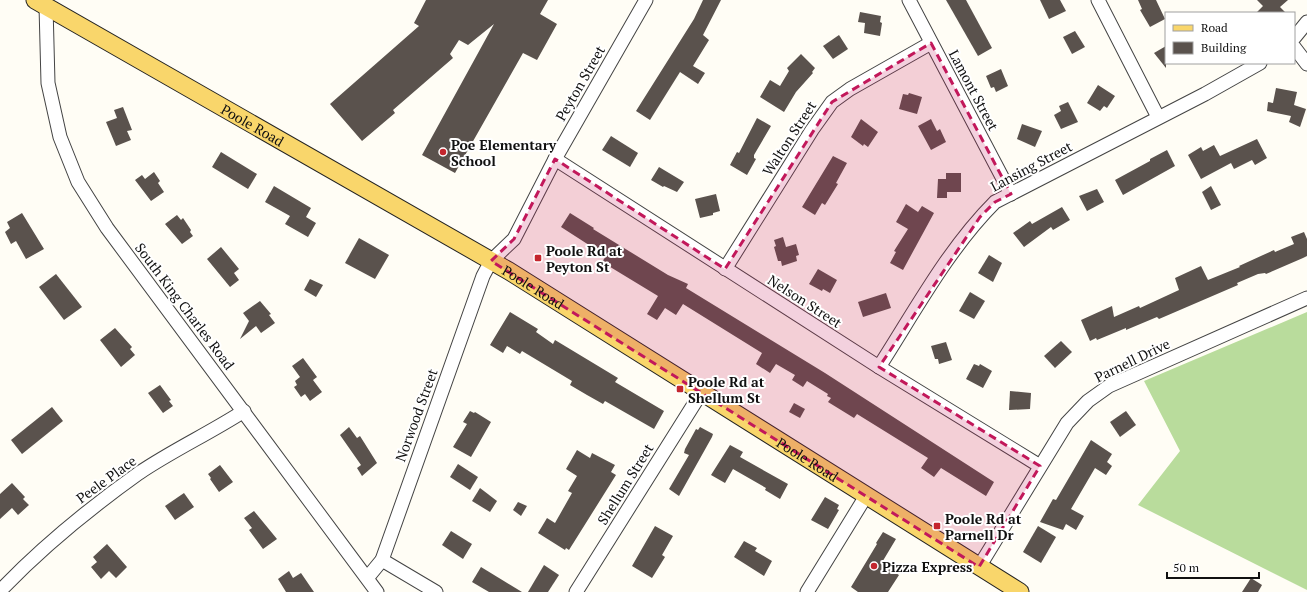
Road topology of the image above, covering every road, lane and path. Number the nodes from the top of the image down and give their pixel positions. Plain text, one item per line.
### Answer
1 (646, 0) edge
2 (909, 0) edge
3 (1098, 0) edge
4 (40, 3) edge
5 (1307, 22) edge
6 (1295, 37) edge
7 (931, 43) junction
8 (1295, 48) edge
9 (1258, 64) edge
10 (1307, 64) edge
11 (1158, 117) junction
12 (554, 159) junction
13 (1011, 194) junction
14 (491, 261) junction
15 (725, 268) junction
16 (1307, 298) edge
17 (879, 367) junction
18 (701, 393) junction
19 (244, 411) junction
20 (1040, 466) junction
21 (866, 496) junction
22 (382, 560) junction
23 (978, 567) junction
24 (368, 577) junction
25 (0, 591) edge
26 (377, 592) edge
27 (436, 592) edge
28 (576, 592) edge
29 (807, 592) edge
30 (1020, 592) edge

1 - 12 street, Peyton Street
2 - 7 street, Lamont Street
3 - 11 street
4 - 14 main road, Poole Road
4 - 19 street, South King Charles Road
5 - 6 street
7 - 13 street, Lamont Street
7 - 15 street, Walton Street
8 - 10 street
9 - 11 street, Lansing Street
11 - 13 street, Lansing Street
12 - 14 street, Peyton Street
12 - 15 street, Nelson Street
13 - 17 street, Lansing Street
14 - 18 main road, Poole Road
14 - 22 street, Norwood Street
15 - 17 street, Nelson Street
16 - 20 street, Parnell Drive
17 - 20 street, Nelson Street
18 - 21 main road, Poole Road
18 - 28 street, Shellum Street
19 - 24 street, South King Charles Road
19 - 25 street, Peele Place
20 - 23 street, Parnell Drive
21 - 23 main road, Poole Road
21 - 29 street
22 - 24 street, Norwood Street
22 - 27 street
23 - 30 main road, Poole Road
24 - 26 street, South King Charles Road

